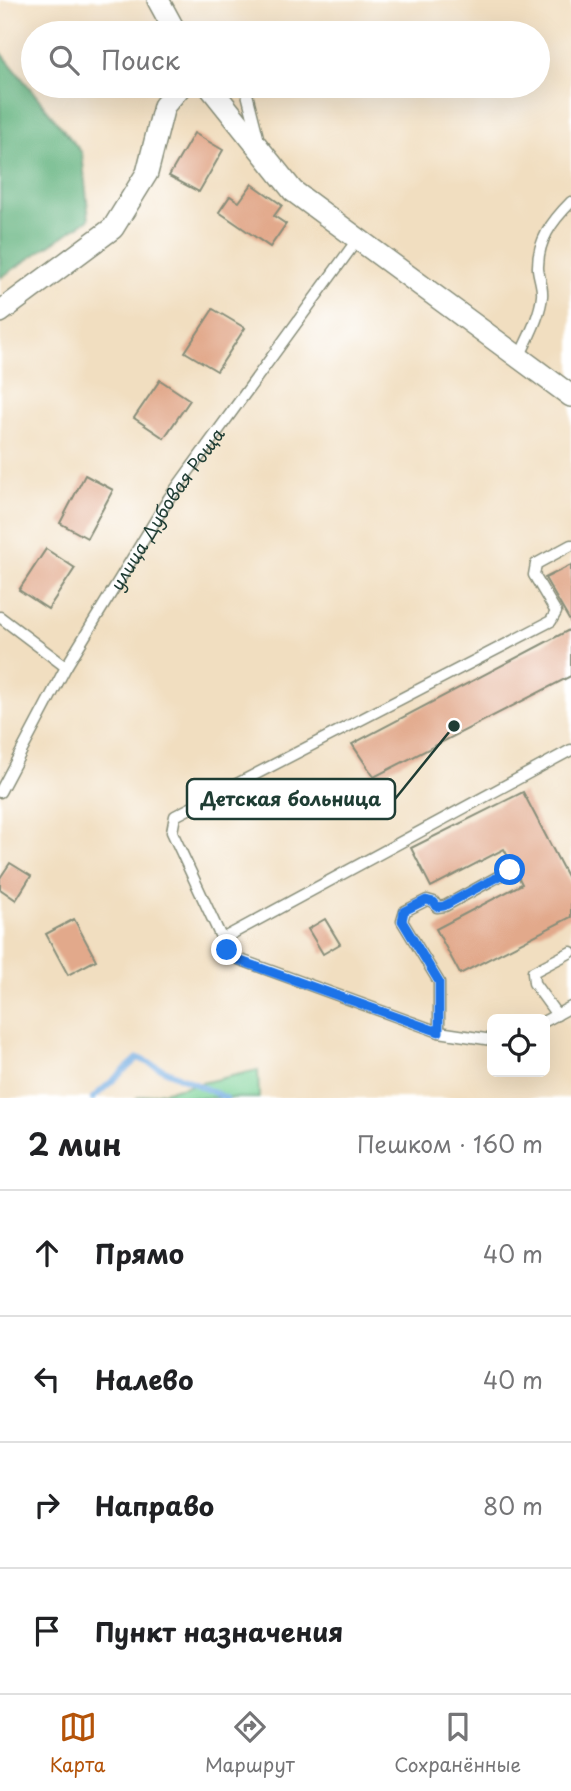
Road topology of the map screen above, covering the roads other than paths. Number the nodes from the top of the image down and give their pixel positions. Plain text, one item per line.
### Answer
1 (158, 0) edge
2 (169, 21) edge
3 (171, 98) edge
4 (219, 98) edge
5 (248, 98) edge
6 (262, 151) junction
7 (571, 202) edge
8 (357, 240) junction
9 (0, 312) edge
10 (519, 358) junction
11 (571, 396) edge
12 (571, 545) edge
13 (0, 617) edge
14 (66, 667) junction
15 (571, 750) edge
16 (0, 792) edge
17 (510, 870) dead end
18 (222, 939) junction
19 (571, 952) edge
20 (571, 1007) edge
21 (557, 1015) junction
22 (550, 1018) edge
23 (439, 1032) junction
24 (487, 1040) edge

1 - 2 street
3 - 9 street
4 - 6 street
5 - 6 lane
6 - 8 street
7 - 10 lane
8 - 10 street
8 - 14 lane, улица Дубовая Роща
10 - 11 street
12 - 18 lane
13 - 14 lane
14 - 16 lane, улица Дубовая Роща
15 - 18 lane
17 - 23 lane
18 - 23 lane
19 - 21 lane
20 - 21 lane
21 - 22 lane
23 - 24 lane

